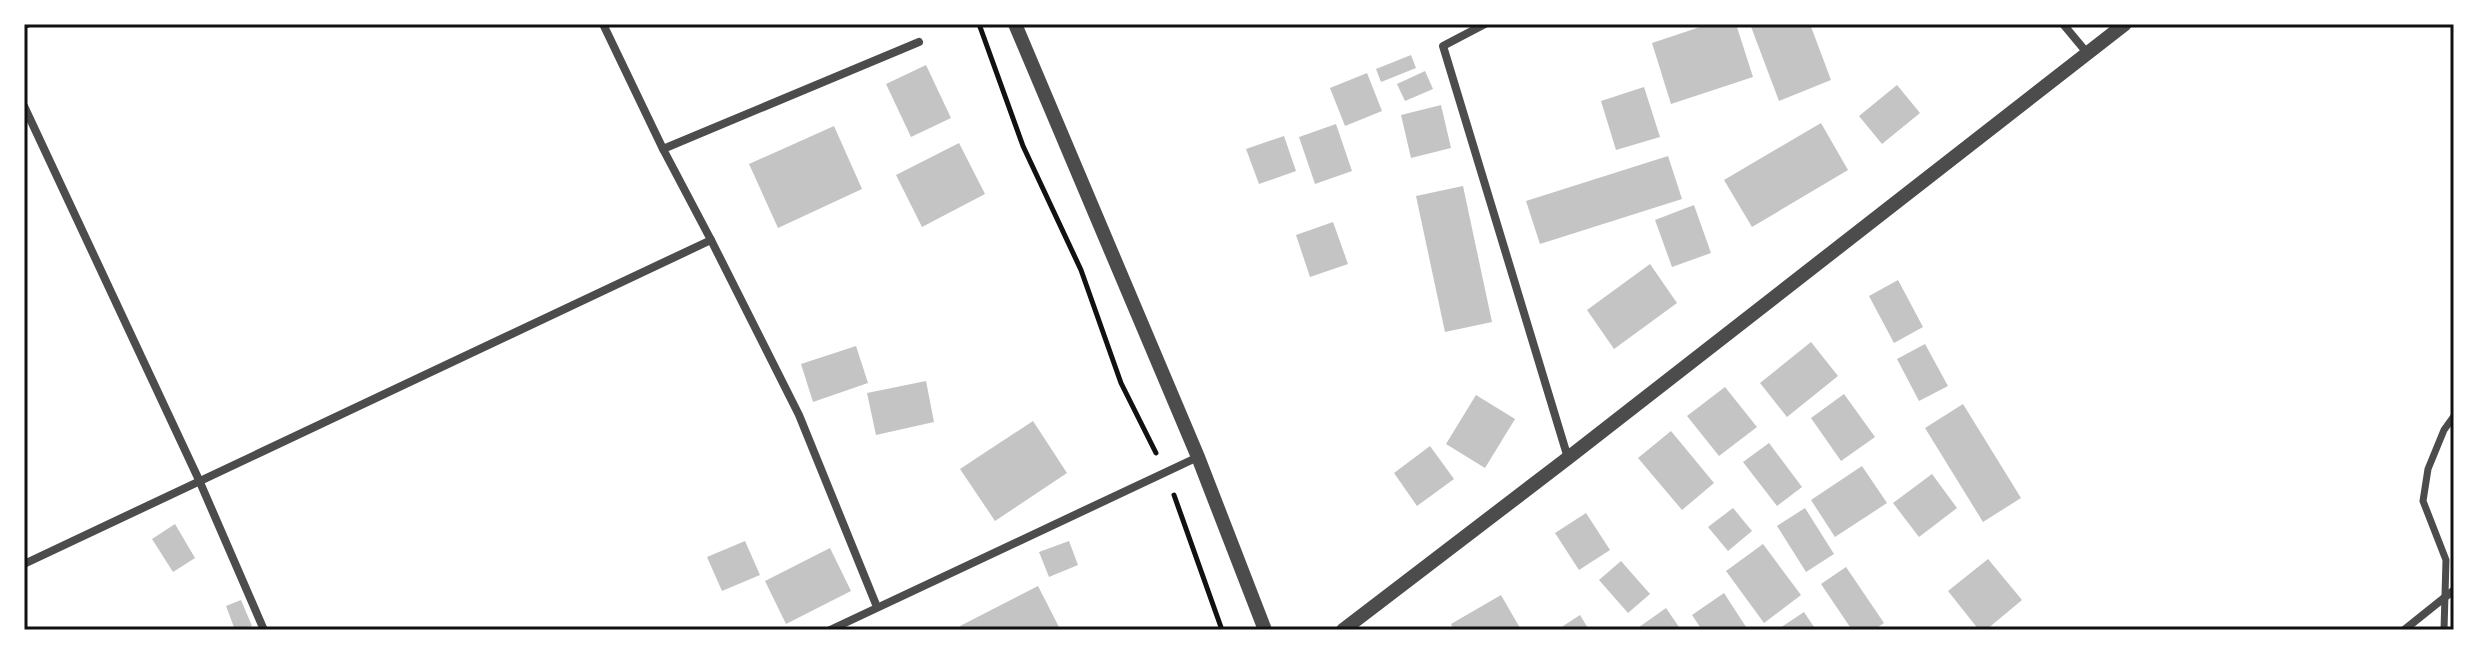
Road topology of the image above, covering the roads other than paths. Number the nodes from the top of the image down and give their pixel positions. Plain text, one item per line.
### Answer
1 (603, 24) edge
2 (1015, 24) edge
3 (1485, 24) edge
4 (2063, 24) edge
5 (2125, 24) edge
6 (919, 42) dead end
7 (2088, 54) junction
8 (24, 106) edge
9 (663, 149) junction
10 (711, 240) junction
11 (2454, 416) edge
12 (1198, 457) junction
13 (1568, 458) junction
14 (199, 480) junction
15 (24, 564) edge
16 (2454, 590) edge
17 (2445, 597) junction
18 (877, 607) junction
19 (2408, 629) edge
20 (264, 630) edge
21 (830, 630) edge
22 (1265, 630) edge
23 (1343, 630) edge
24 (2444, 630) edge

1 - 9 street
2 - 12 street
3 - 13 street
4 - 7 street
5 - 7 street
6 - 9 street
7 - 13 street
8 - 14 street
9 - 10 street
10 - 14 street
10 - 18 street
11 - 17 street
12 - 18 street
12 - 22 street
13 - 23 street
14 - 15 street
14 - 20 street
16 - 17 street
17 - 19 street
17 - 24 street
18 - 21 street

